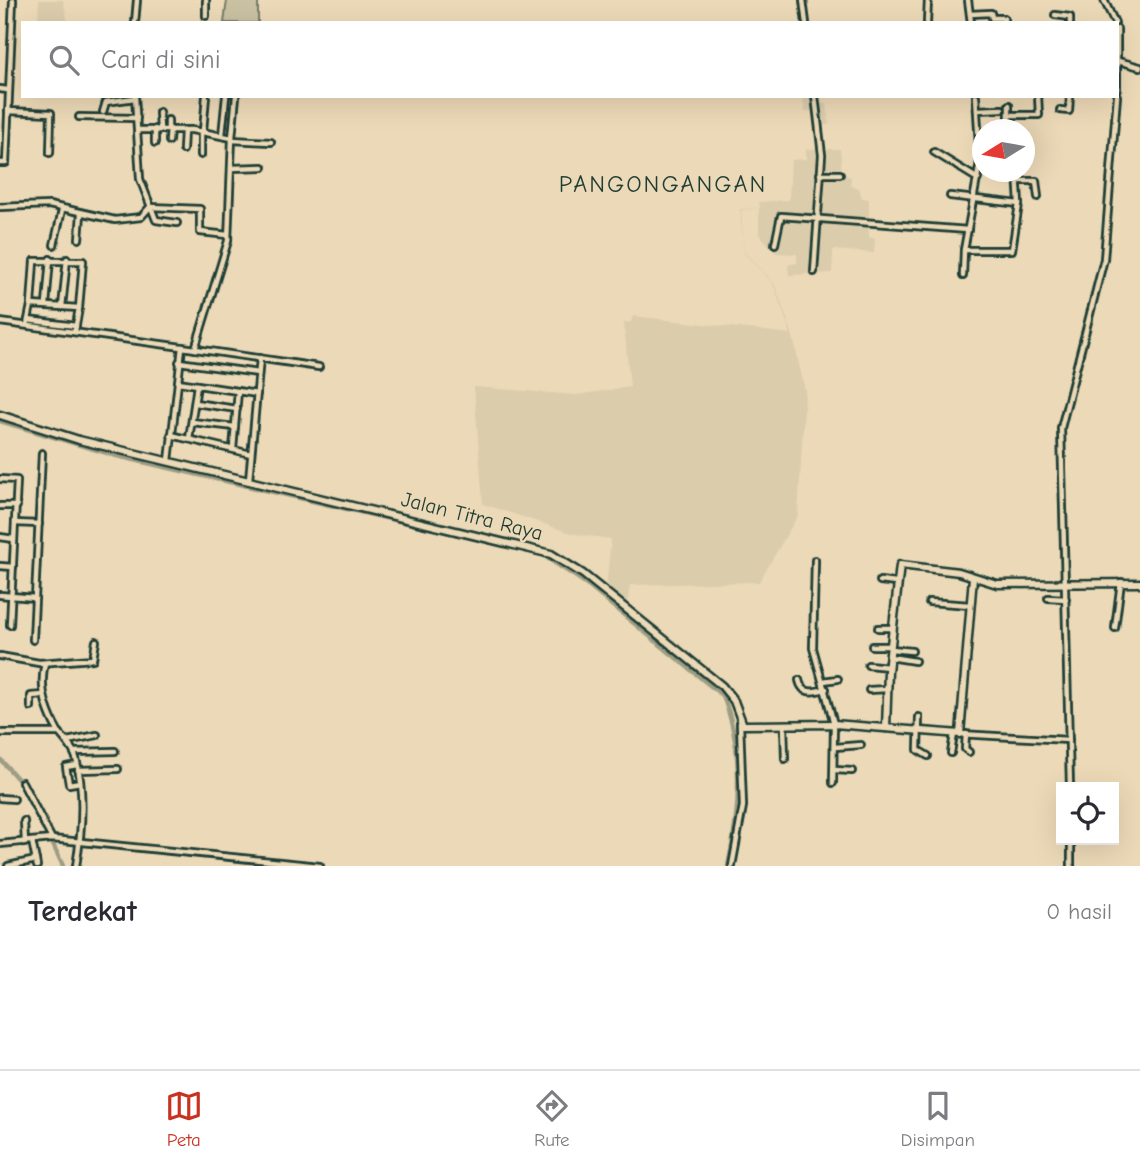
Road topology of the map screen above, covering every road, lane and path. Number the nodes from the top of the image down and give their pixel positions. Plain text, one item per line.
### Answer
1 (13, 0) edge
2 (137, 0) edge
3 (206, 0) edge
4 (803, 0) edge
5 (928, 0) edge
6 (968, 0) edge
7 (1104, 0) edge
8 (970, 14) junction
9 (1055, 15) dead end
10 (206, 16) dead end
11 (135, 21) edge
12 (806, 21) edge
13 (927, 21) edge
14 (971, 21) edge
15 (1004, 21) edge
16 (1070, 21) edge
17 (1114, 21) edge
18 (1119, 61) edge
19 (1140, 67) edge
20 (0, 89) edge
21 (8, 90) junction
22 (129, 98) edge
23 (135, 98) edge
24 (206, 98) edge
25 (226, 98) edge
26 (236, 98) edge
27 (815, 98) edge
28 (976, 98) edge
29 (1038, 98) edge
30 (1070, 98) edge
31 (1117, 98) edge
32 (1009, 105) dead end
33 (1002, 109) dead end
34 (977, 110) junction
35 (1060, 110) dead end
36 (8, 111) junction
37 (103, 112) dead end
38 (159, 112) dead end
39 (1009, 115) junction
40 (79, 117) dead end
41 (138, 118) junction
42 (978, 119) edge
43 (1009, 119) edge
44 (168, 120) dead end
45 (158, 129) junction
46 (169, 129) junction
47 (139, 130) junction
48 (184, 130) junction
49 (202, 131) junction
50 (222, 135) junction
51 (232, 139) junction
52 (169, 141) dead end
53 (271, 142) dead end
54 (155, 143) dead end
55 (183, 150) dead end
56 (934, 152) dead end
57 (50, 153) dead end
58 (201, 155) dead end
59 (0, 163) edge
60 (263, 167) dead end
61 (231, 168) junction
62 (821, 174) junction
63 (840, 174) dead end
64 (972, 174) edge
65 (1035, 181) edge
66 (977, 182) edge
67 (1019, 182) edge
68 (950, 196) dead end
69 (1038, 197) dead end
70 (974, 199) junction
71 (1018, 204) junction
72 (0, 207) edge
73 (150, 207) junction
74 (62, 210) junction
75 (81, 214) junction
76 (816, 221) junction
77 (177, 223) dead end
78 (968, 230) junction
79 (228, 235) junction
80 (79, 239) dead end
81 (775, 244) dead end
82 (54, 245) dead end
83 (964, 250) junction
84 (50, 259) junction
85 (67, 259) junction
86 (814, 272) dead end
87 (963, 276) dead end
88 (30, 305) junction
89 (46, 305) junction
90 (62, 307) junction
91 (79, 308) junction
92 (0, 321) edge
93 (27, 322) junction
94 (76, 328) junction
95 (182, 347) junction
96 (195, 349) junction
97 (260, 358) junction
98 (179, 362) junction
99 (319, 368) dead end
100 (258, 373) junction
101 (177, 382) junction
102 (197, 385) junction
103 (238, 391) junction
104 (257, 394) junction
105 (195, 403) junction
106 (237, 409) junction
107 (0, 415) edge
108 (192, 422) junction
109 (235, 427) junction
110 (170, 435) junction
111 (189, 439) junction
112 (233, 449) junction
113 (42, 453) dead end
114 (251, 454) junction
115 (169, 461) junction
116 (0, 479) edge
117 (249, 480) junction
118 (0, 506) edge
119 (17, 506) junction
120 (15, 523) junction
121 (39, 524) junction
122 (0, 537) edge
123 (14, 538) junction
124 (815, 560) dead end
125 (0, 566) edge
126 (13, 567) junction
127 (973, 577) junction
128 (880, 581) dead end
129 (1121, 582) junction
130 (896, 583) junction
131 (1140, 583) edge
132 (1065, 584) junction
133 (0, 595) edge
134 (10, 595) junction
135 (35, 598) junction
136 (1048, 598) dead end
137 (1066, 599) junction
138 (929, 602) dead end
139 (970, 605) junction
140 (10, 625) dead end
141 (878, 628) dead end
142 (892, 628) junction
143 (1115, 628) dead end
144 (33, 640) dead end
145 (96, 641) dead end
146 (872, 646) dead end
147 (891, 647) junction
148 (912, 651) dead end
149 (0, 656) edge
150 (890, 657) junction
151 (915, 662) dead end
152 (46, 663) junction
153 (868, 666) dead end
154 (889, 667) junction
155 (838, 679) dead end
156 (799, 680) dead end
157 (823, 681) junction
158 (826, 689) junction
159 (869, 690) dead end
160 (887, 690) junction
161 (44, 695) junction
162 (31, 707) dead end
163 (919, 716) dead end
164 (740, 723) junction
165 (834, 723) junction
166 (784, 724) junction
167 (886, 728) junction
168 (919, 731) junction
169 (0, 733) edge
170 (60, 733) junction
171 (960, 734) junction
172 (97, 735) dead end
173 (1069, 740) junction
174 (67, 741) junction
175 (861, 745) dead end
176 (835, 747) junction
177 (115, 751) dead end
178 (74, 752) junction
179 (969, 752) dead end
180 (951, 753) dead end
181 (928, 755) dead end
182 (785, 759) dead end
183 (78, 767) junction
184 (118, 769) dead end
185 (835, 769) junction
186 (852, 771) dead end
187 (22, 782) dead end
188 (80, 782) junction
189 (1070, 782) edge
190 (833, 783) dead end
191 (0, 798) edge
192 (14, 799) dead end
193 (24, 821) dead end
194 (50, 839) junction
195 (32, 841) junction
196 (79, 841) junction
197 (25, 843) junction
198 (0, 844) edge
199 (1071, 845) edge
200 (37, 863) edge
201 (8, 866) edge
202 (76, 866) edge
203 (320, 866) edge
204 (732, 866) edge
205 (1071, 866) edge

1 - 21 street
2 - 11 street
3 - 10 street
4 - 12 street
5 - 13 street
6 - 8 street
7 - 17 street
8 - 14 street
8 - 15 street
9 - 16 street
18 - 19 street
20 - 21 street
21 - 36 street
22 - 37 street
23 - 41 street
24 - 49 street
25 - 50 street
26 - 51 street
27 - 62 street
28 - 34 street
29 - 39 street
30 - 35 street
31 - 132 street
32 - 39 street
33 - 34 street
34 - 42 street
36 - 57 street
36 - 59 street
38 - 45 street
39 - 43 street
40 - 41 street
41 - 47 street
44 - 46 street
45 - 46 street
45 - 47 street
45 - 54 street
46 - 48 street
46 - 52 street
47 - 73 street
48 - 49 street
48 - 55 street
49 - 50 street
49 - 58 street
50 - 51 street
51 - 53 street
51 - 61 street
56 - 64 street
60 - 61 street
61 - 79 street
62 - 63 street
62 - 76 street
65 - 69 street
66 - 70 street
67 - 71 street
68 - 70 street
70 - 71 street
70 - 78 street
71 - 83 street
72 - 74 street
73 - 75 street
73 - 77 street
73 - 79 street
74 - 75 street
74 - 82 street
75 - 80 street
76 - 78 street
76 - 81 street
76 - 86 street
78 - 83 street
79 - 96 street
83 - 87 street
84 - 85 street
84 - 88 street
84 - 89 street
85 - 90 street
85 - 91 street
88 - 89 street
88 - 93 street
89 - 90 street
90 - 91 street
91 - 94 street
92 - 93 street
93 - 94 street
94 - 95 street
95 - 96 street
95 - 98 street
96 - 97 street
97 - 99 street
97 - 100 street
98 - 100 street
98 - 101 street
100 - 104 street
101 - 102 street
101 - 110 street
102 - 103 street
102 - 105 street
103 - 104 street
103 - 106 street
104 - 114 street
105 - 106 street
105 - 108 street
106 - 109 street
107 - 115 street, Jalan Titra Raya
108 - 109 street
108 - 111 street
109 - 112 street
110 - 111 street
110 - 115 street
111 - 112 street
112 - 114 street
113 - 121 street
114 - 117 street
115 - 117 street, Jalan Titra Raya
116 - 119 street
117 - 164 street, Jalan Titra Raya
118 - 119 street
119 - 120 street
120 - 121 street
120 - 123 street
121 - 135 street
122 - 123 street
123 - 126 street
124 - 157 street
125 - 126 street
126 - 134 street
127 - 130 street
127 - 132 street
127 - 139 street
128 - 130 street
129 - 131 street
129 - 132 street
129 - 143 street
130 - 142 street
132 - 137 street
133 - 134 street
134 - 135 street
134 - 140 street
135 - 144 street
136 - 137 street
137 - 173 street
138 - 139 street
139 - 171 street
141 - 142 street
142 - 147 street
145 - 152 street
146 - 147 street
147 - 148 street
147 - 150 street
149 - 152 street
150 - 151 street
150 - 154 street
152 - 161 street
153 - 154 street
154 - 160 street
155 - 157 street
156 - 158 street
157 - 158 street
158 - 165 street
159 - 160 street
160 - 167 street
161 - 162 street
161 - 170 street
163 - 168 street
164 - 166 street
164 - 204 street
165 - 166 street
165 - 167 street
165 - 176 street
166 - 182 street
167 - 168 street
168 - 171 street
168 - 181 street
169 - 170 street
170 - 174 street
171 - 173 street
171 - 179 street
171 - 180 street
172 - 174 street
173 - 189 street
174 - 178 street
175 - 176 street
176 - 185 street
177 - 178 street
178 - 183 street
183 - 184 street
183 - 188 street
183 - 188 street
185 - 186 street
185 - 190 street
187 - 194 street
188 - 196 street
191 - 192 street
193 - 197 street
194 - 195 street
194 - 196 street
195 - 197 street
195 - 200 street
196 - 202 street
196 - 203 street
197 - 198 street
199 - 205 street
200 - 201 street

